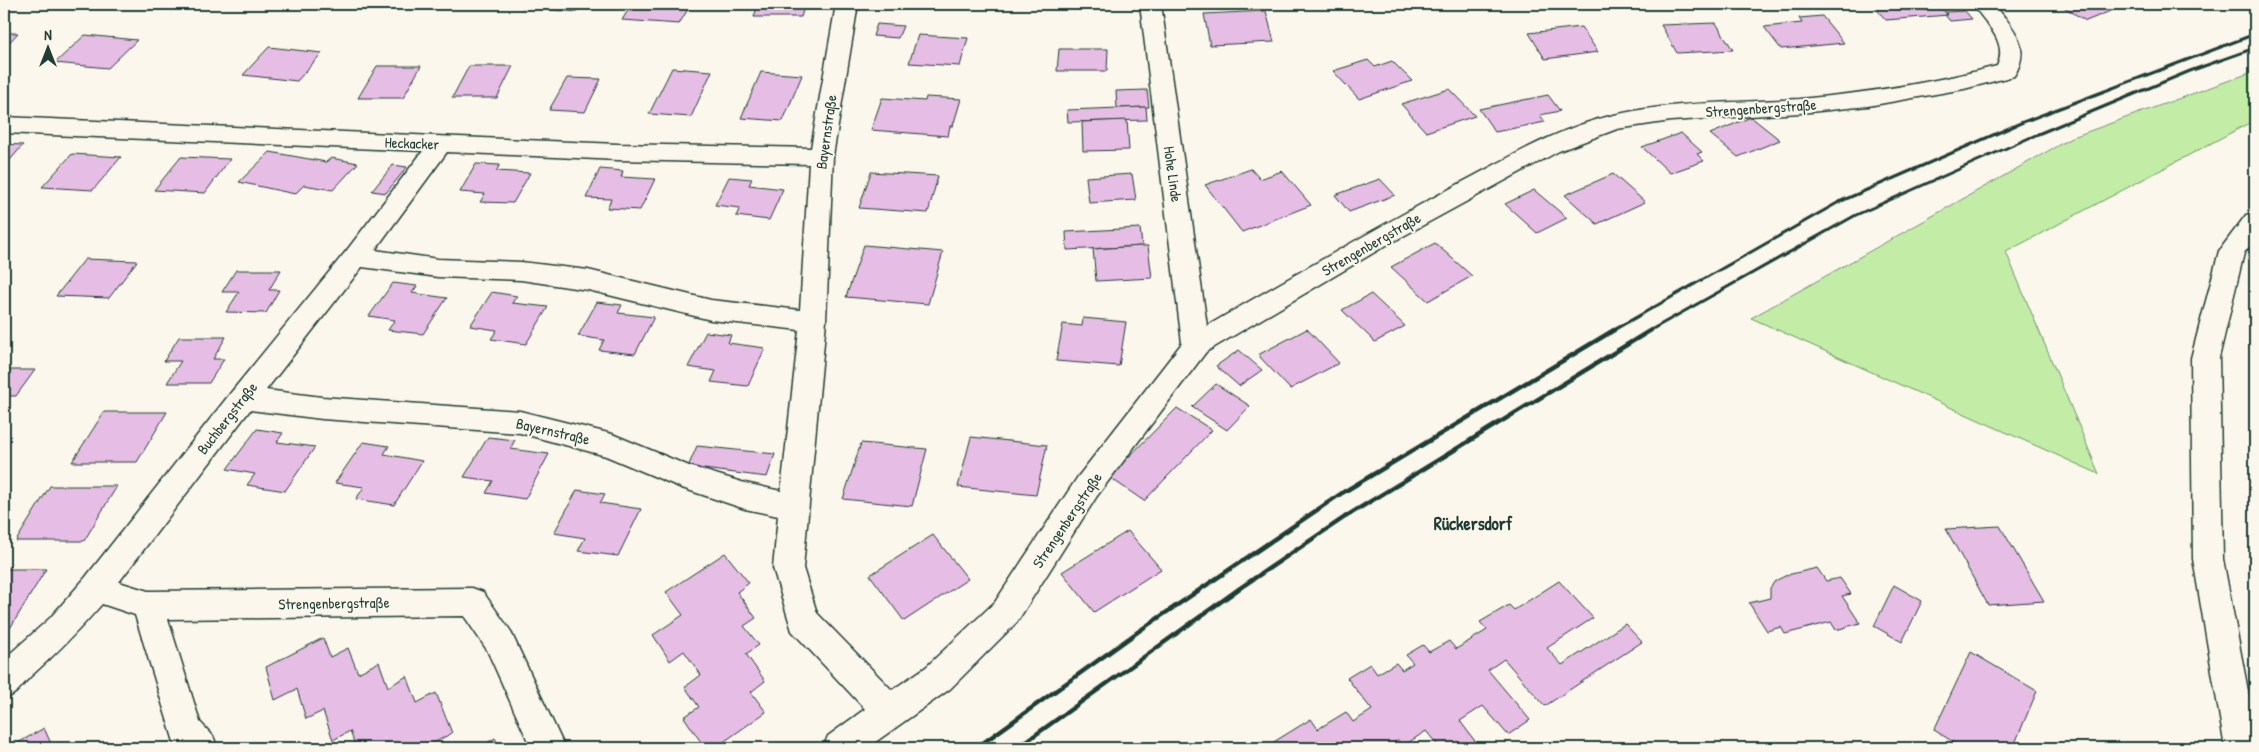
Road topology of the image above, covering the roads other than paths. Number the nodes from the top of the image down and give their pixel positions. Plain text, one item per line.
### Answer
1 (847, 4) edge
2 (1150, 4) edge
3 (1982, 4) edge
4 (4, 125) edge
5 (441, 144) junction
6 (821, 156) junction
7 (2255, 221) edge
8 (356, 257) junction
9 (813, 321) junction
10 (1196, 345) junction
11 (243, 398) junction
12 (793, 506) junction
13 (96, 588) junction
14 (148, 605) junction
15 (4, 684) edge
16 (889, 711) junction
17 (201, 748) edge
18 (548, 748) edge
19 (840, 748) edge
20 (2242, 748) edge

1 - 6 street, Bayernstraße
2 - 10 street, Hohe Linde
3 - 10 street, Strengenbergstraße
4 - 5 street, Heckacker
5 - 6 street, Heckacker
5 - 8 street, Buchbergstraße
6 - 9 street, Bayernstraße
7 - 20 street
8 - 9 street
8 - 11 street, Buchbergstraße
9 - 12 street, Bayernstraße
10 - 16 street, Strengenbergstraße
11 - 12 street, Bayernstraße
11 - 13 street, Buchbergstraße
12 - 16 street, Bayernstraße
13 - 14 street, Strengenbergstraße
13 - 15 street, Buchbergstraße
14 - 17 street
14 - 18 street, Strengenbergstraße
16 - 19 street, Strengenbergstraße

